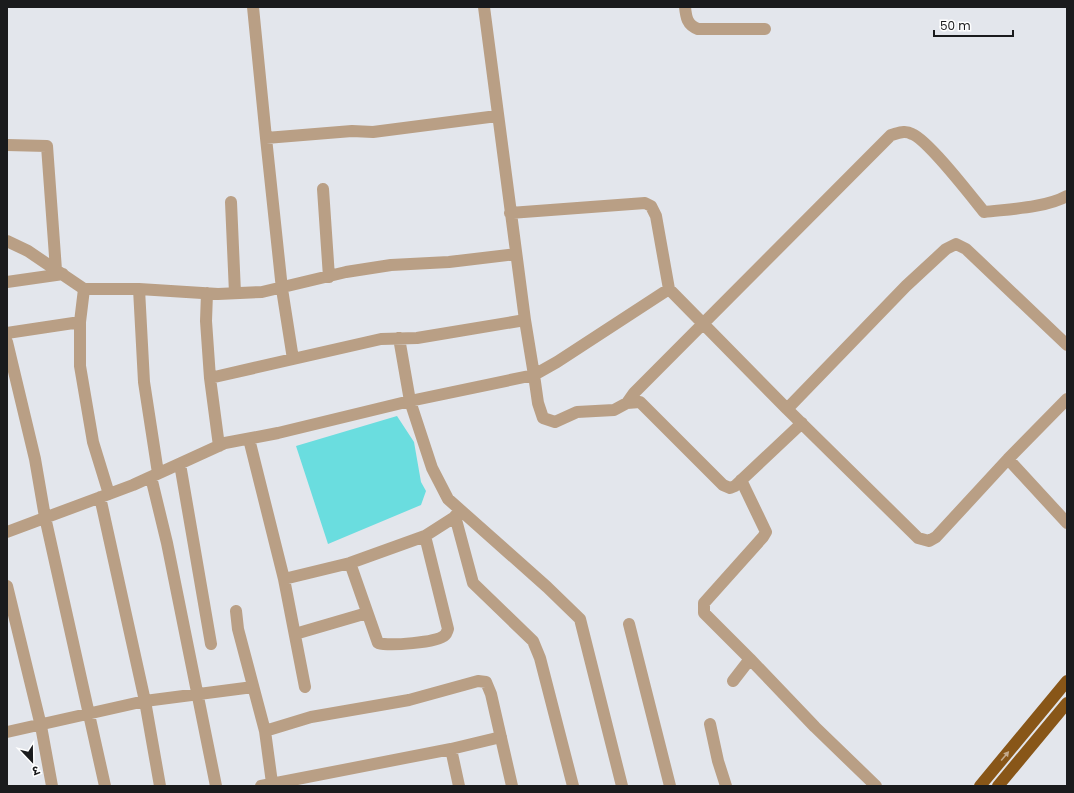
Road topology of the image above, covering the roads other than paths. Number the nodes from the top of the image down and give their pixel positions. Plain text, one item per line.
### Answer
1 (253, 7) edge
2 (484, 7) edge
3 (685, 7) edge
4 (765, 29) dead end
5 (497, 116) junction
6 (266, 138) junction
7 (7, 145) edge
8 (323, 189) dead end
9 (1067, 196) edge
10 (231, 202) dead end
11 (510, 213) junction
12 (7, 241) edge
13 (516, 254) junction
14 (59, 272) junction
15 (329, 277) junction
16 (7, 282) edge
17 (84, 289) junction
18 (139, 289) junction
19 (282, 289) junction
20 (669, 289) junction
21 (207, 293) junction
22 (236, 293) junction
23 (525, 320) junction
24 (80, 322) junction
25 (703, 324) junction
26 (7, 333) edge
27 (399, 338) junction
28 (7, 342) edge
29 (1067, 345) edge
30 (293, 359) junction
31 (534, 374) junction
32 (210, 378) junction
33 (1067, 399) edge
34 (410, 401) junction
35 (627, 403) junction
36 (787, 409) junction
37 (802, 423) junction
38 (249, 439) junction
39 (219, 446) junction
40 (1008, 459) junction
41 (180, 464) junction
42 (154, 475) junction
43 (741, 480) junction
44 (104, 496) junction
45 (459, 514) junction
46 (45, 516) junction
47 (1067, 523) edge
48 (7, 532) edge
49 (425, 536) junction
50 (350, 563) junction
51 (284, 579) junction
52 (7, 586) edge
53 (236, 611) dead end
54 (367, 613) junction
55 (629, 624) dead end
56 (295, 634) junction
57 (211, 644) dead end
58 (750, 659) junction
59 (733, 681) dead end
60 (1067, 681) edge
61 (253, 687) junction
62 (305, 687) dead end
63 (197, 694) junction
64 (145, 701) junction
65 (1067, 703) edge
66 (88, 714) junction
67 (710, 724) dead end
68 (41, 726) junction
69 (265, 730) junction
70 (7, 732) edge
71 (501, 737) junction
72 (451, 749) junction
73 (267, 784) edge
74 (52, 786) edge
75 (105, 786) edge
76 (160, 786) edge
77 (216, 786) edge
78 (459, 786) edge
79 (512, 786) edge
80 (573, 786) edge
81 (622, 786) edge
82 (670, 786) edge
83 (726, 786) edge
84 (876, 786) edge
85 (980, 786) edge
86 (998, 786) edge

1 - 6 street
2 - 5 street
3 - 4 street
5 - 6 street
5 - 11 street
6 - 19 street
7 - 14 street
8 - 15 street
9 - 25 street
10 - 22 street
11 - 13 street
11 - 20 street
12 - 14 street
13 - 15 street
13 - 23 street
14 - 16 street
14 - 17 street
15 - 19 street
17 - 18 street
17 - 24 street
18 - 21 street
18 - 42 street
19 - 22 street
19 - 30 street
20 - 25 street
20 - 31 street
21 - 22 street
21 - 32 street
23 - 27 street
23 - 31 street
24 - 26 street
24 - 44 street
25 - 35 street
25 - 36 street
27 - 30 street
27 - 34 street
28 - 46 street
29 - 36 street
30 - 32 street
31 - 34 street
31 - 35 street
32 - 39 street
33 - 40 street
34 - 38 street
34 - 45 street
35 - 43 street
36 - 37 street
37 - 40 street
37 - 43 street
38 - 39 street
38 - 51 street
39 - 41 street
40 - 47 street
41 - 42 street
41 - 57 street
42 - 44 street
42 - 63 street
43 - 58 street
44 - 46 street
44 - 64 street
45 - 49 street
45 - 80 street
45 - 81 street
46 - 48 street
46 - 66 street
49 - 50 street
49 - 54 street
50 - 51 street
50 - 54 street
51 - 56 street
52 - 68 street
53 - 61 street
54 - 56 street
55 - 82 street
56 - 62 street
58 - 59 street
58 - 84 street
85 -> 60 highway
61 - 63 street
61 - 69 street
63 - 64 street
63 - 77 street
64 - 66 street
64 - 76 street
65 - 86 highway
66 - 68 street
66 - 75 street
67 - 83 street
68 - 70 street
68 - 74 street
69 - 71 street
69 - 73 street
71 - 72 street
71 - 79 street
72 - 73 street
72 - 78 street

